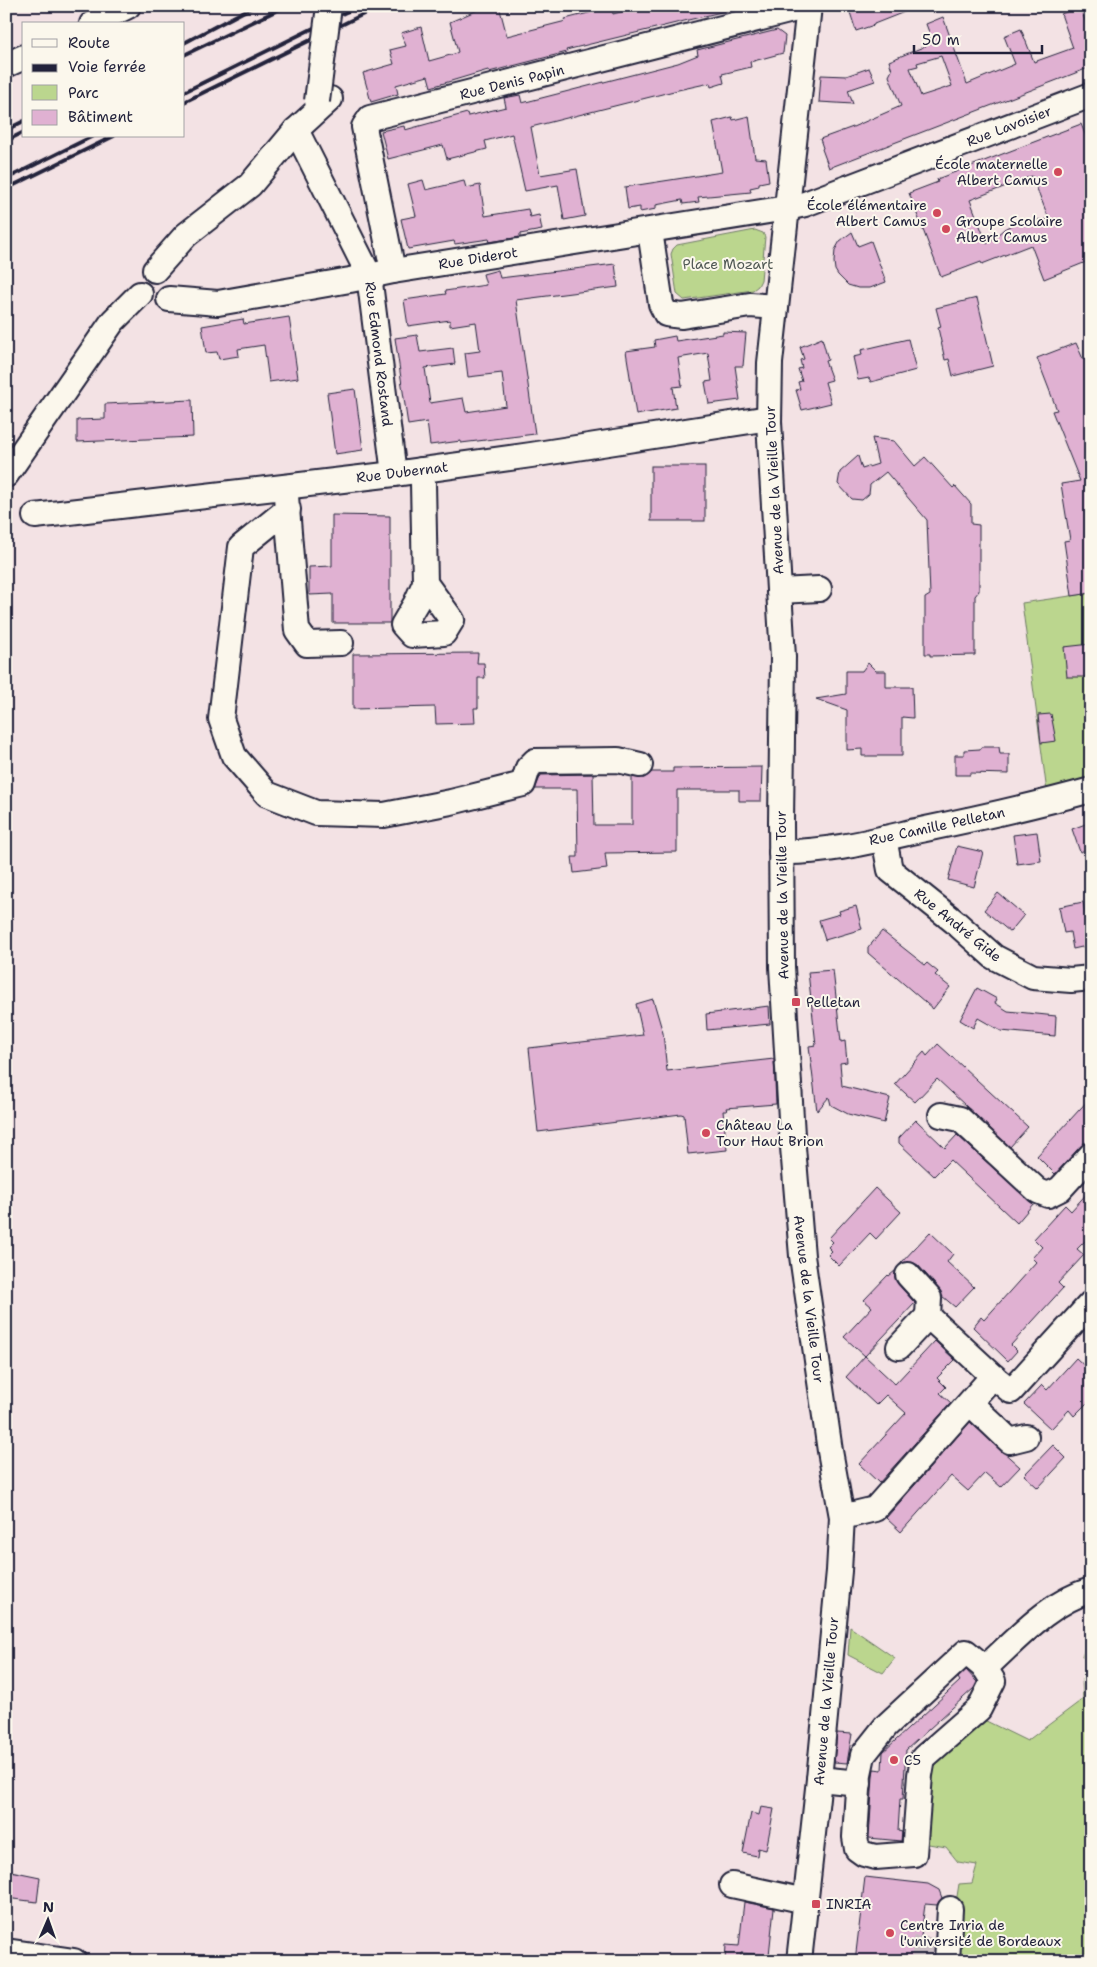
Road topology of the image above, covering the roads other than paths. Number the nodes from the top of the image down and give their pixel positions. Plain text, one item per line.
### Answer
1 (128, 6) edge
2 (329, 6) edge
3 (342, 6) edge
4 (809, 6) edge
5 (96, 22) edge
6 (22, 58) edge
7 (6, 65) edge
8 (1091, 95) edge
9 (322, 103) junction
10 (296, 130) junction
11 (787, 208) junction
12 (650, 232) junction
13 (155, 270) junction
14 (393, 271) junction
15 (369, 276) junction
16 (140, 294) junction
17 (169, 299) junction
18 (776, 307) junction
19 (769, 418) junction
20 (421, 470) junction
21 (394, 474) junction
22 (6, 475) edge
23 (287, 498) junction
24 (34, 516) dead end
25 (424, 583) dead end
26 (819, 589) dead end
27 (779, 592) junction
28 (341, 643) dead end
29 (640, 765) dead end
30 (1091, 790) edge
31 (884, 838) junction
32 (781, 852) junction
33 (1091, 978) edge
34 (941, 1115) dead end
35 (1091, 1155) edge
36 (908, 1275) dead end
37 (1091, 1303) edge
38 (928, 1316) junction
39 (899, 1347) dead end
40 (993, 1376) junction
41 (970, 1403) junction
42 (1026, 1437) dead end
43 (842, 1517) junction
44 (1091, 1590) edge
45 (985, 1668) junction
46 (819, 1779) junction
47 (858, 1783) junction
48 (732, 1885) dead end
49 (806, 1901) junction
50 (950, 1909) dead end
51 (6, 1951) edge
52 (74, 1961) edge
53 (799, 1961) edge
54 (947, 1961) edge

1 - 5 street
2 - 9 street, bridge
3 - 9 street
4 - 11 street, Avenue de la Vieille Tour
4 - 14 street, Rue Denis Papin
6 - 7 street
8 - 11 street, Rue Lavoisier
9 - 10 street
10 - 13 street
10 - 15 street, Rue Edmond Rostand
11 - 12 street, Rue Diderot
11 - 18 street, Avenue de la Vieille Tour
12 - 14 street, Rue Diderot
12 - 18 street
13 - 16 street
13 - 17 street
14 - 15 street, Rue Diderot
15 - 17 street, Rue Diderot
15 - 21 street, Rue Edmond Rostand
16 - 17 street
16 - 22 street
18 - 19 street, Avenue de la Vieille Tour
19 - 20 street, Rue Dubernat
19 - 27 street, Avenue de la Vieille Tour
20 - 21 street, Rue Dubernat
20 - 25 street
21 - 23 street, Rue Dubernat
23 - 24 street, Rue Dubernat
23 - 28 street
23 - 29 street
26 - 27 street
27 - 32 street, Avenue de la Vieille Tour
30 - 31 street, Rue Camille Pelletan
31 - 32 street, Rue Camille Pelletan
31 - 33 street, Rue André Gide
32 - 43 street, Avenue de la Vieille Tour
34 - 35 street
36 - 38 street
37 - 40 street
38 - 39 street
38 - 40 street
40 - 41 street
41 - 42 street
41 - 43 street
43 - 46 street, Avenue de la Vieille Tour
44 - 45 street
45 - 47 street
45 - 47 street
46 - 47 street
46 - 49 street, Avenue de la Vieille Tour
48 - 49 street
49 - 53 street, Avenue de la Vieille Tour
50 - 54 street
51 - 52 street

